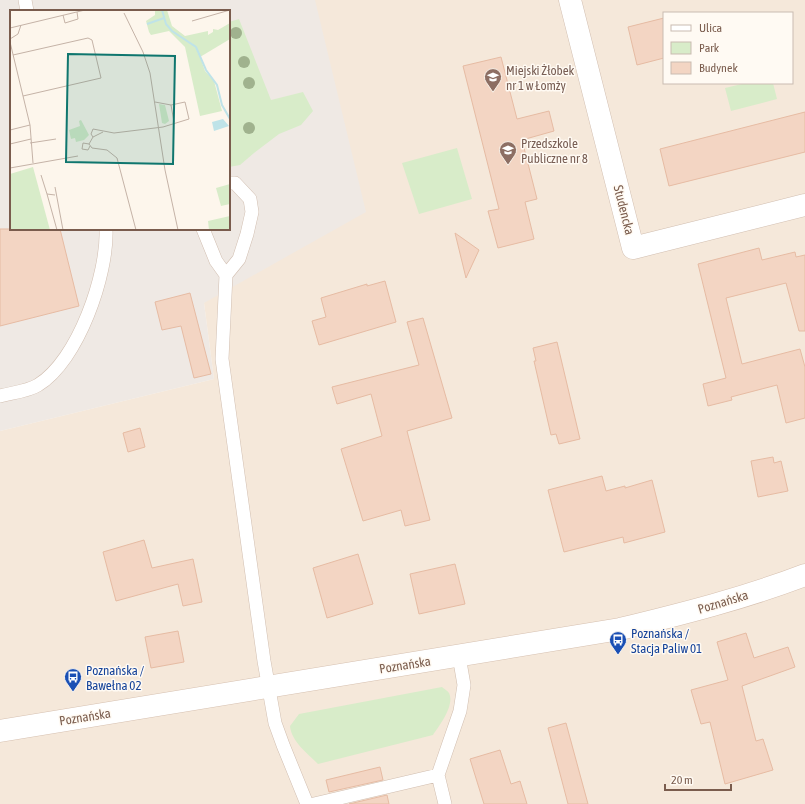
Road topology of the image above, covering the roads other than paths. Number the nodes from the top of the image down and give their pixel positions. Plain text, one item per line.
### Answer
1 (25, 0) edge
2 (570, 0) edge
3 (27, 10) edge
4 (230, 183) edge
5 (805, 205) edge
6 (106, 230) edge
7 (203, 230) edge
8 (226, 275) junction
9 (0, 396) edge
10 (805, 575) edge
11 (459, 656) junction
12 (269, 687) junction
13 (0, 731) edge
14 (438, 775) junction
15 (307, 804) edge
16 (314, 804) edge
17 (445, 804) edge

1 - 3 lane
2 - 5 street, Studencka
4 - 8 lane
6 - 9 lane
7 - 8 lane
8 - 12 lane
10 - 11 street, Poznańska
11 - 12 street, Poznańska
11 - 14 lane
12 - 13 street, Poznańska
12 - 15 lane
14 - 16 lane
14 - 17 lane

